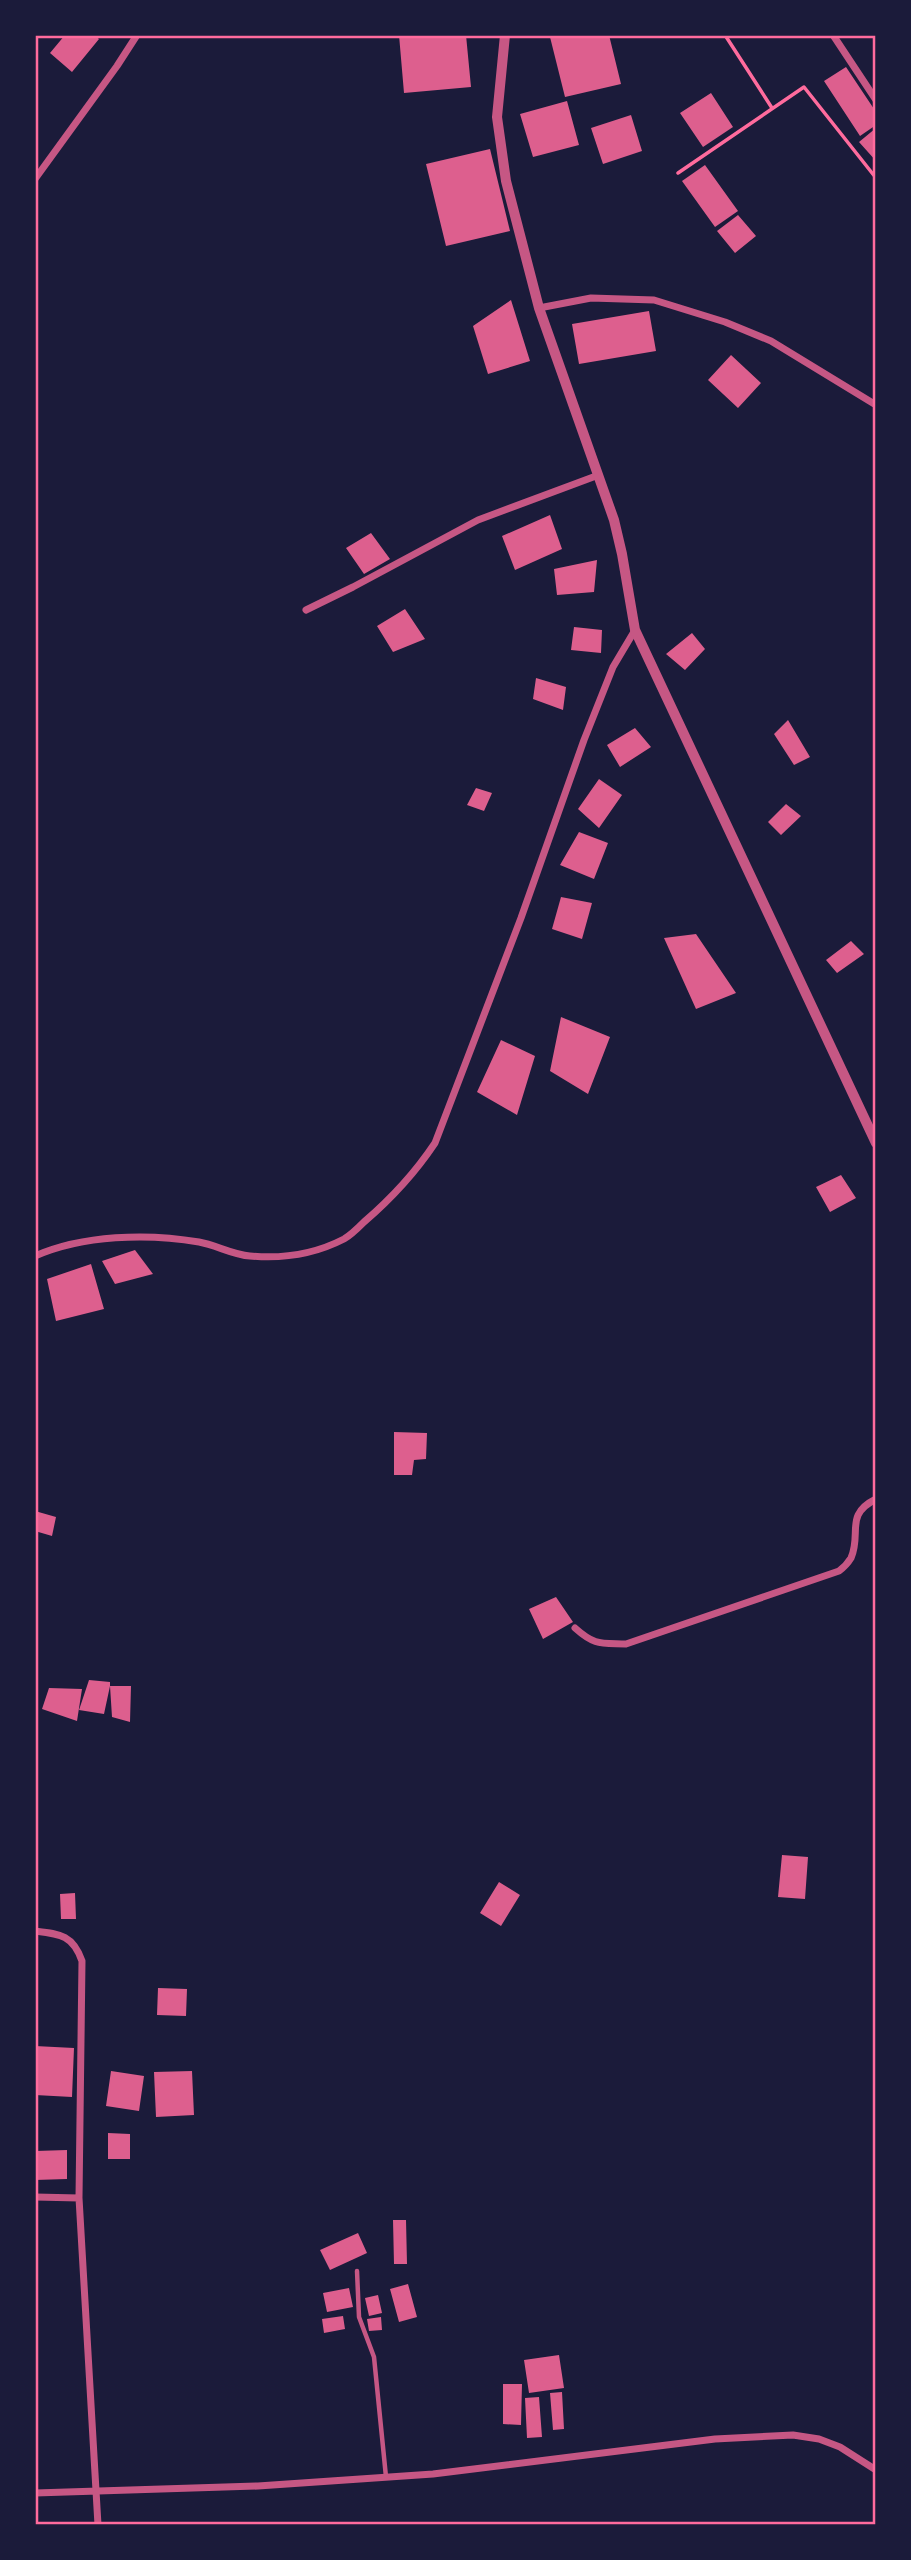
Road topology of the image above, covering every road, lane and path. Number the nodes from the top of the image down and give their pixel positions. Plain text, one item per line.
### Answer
1 (137, 35) edge
2 (505, 35) edge
3 (724, 35) edge
4 (833, 35) edge
5 (876, 100) edge
6 (772, 108) junction
7 (678, 173) dead end
8 (35, 178) edge
9 (876, 178) edge
10 (539, 308) junction
11 (876, 405) edge
12 (596, 475) junction
13 (306, 610) dead end
14 (635, 630) junction
15 (876, 1143) edge
16 (35, 1256) edge
17 (876, 1499) edge
18 (575, 1628) dead end
19 (35, 1931) edge
20 (35, 2197) edge
21 (79, 2198) junction
22 (357, 2271) dead end
23 (876, 2470) edge
24 (386, 2477) junction
25 (96, 2491) junction
26 (35, 2493) edge
27 (98, 2525) edge

1 - 8 street
2 - 10 street
3 - 6 path
4 - 5 street
6 - 7 path
6 - 9 path
10 - 11 street
10 - 12 street
12 - 13 street
12 - 14 street
14 - 15 street
14 - 16 street
17 - 18 street
19 - 21 street
20 - 21 street
21 - 25 street
22 - 24 lane
23 - 24 street
24 - 25 street
25 - 26 street
25 - 27 street

